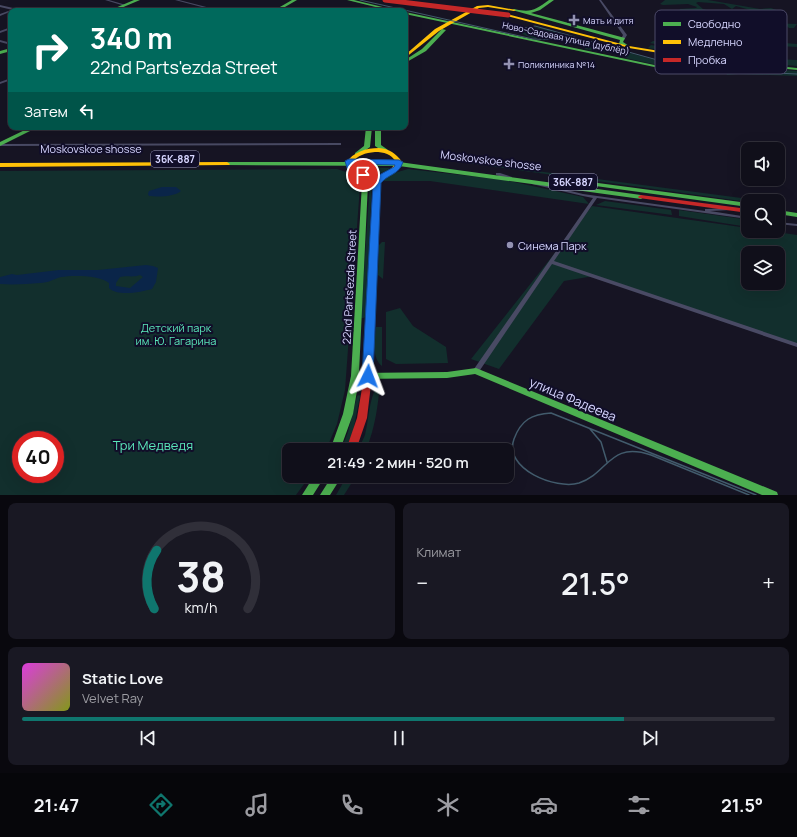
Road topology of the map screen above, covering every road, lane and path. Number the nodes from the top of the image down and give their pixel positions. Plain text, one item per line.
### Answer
1 (106, 0) edge
2 (138, 0) edge
3 (176, 0) edge
4 (295, 0) edge
5 (349, 0) edge
6 (385, 0) edge
7 (405, 0) edge
8 (552, 0) edge
9 (600, 0) edge
10 (125, 5) junction
11 (118, 8) edge
12 (209, 8) edge
13 (281, 8) edge
14 (384, 8) edge
15 (527, 13) junction
16 (408, 14) edge
17 (542, 22) junction
18 (450, 23) junction
19 (625, 43) junction
20 (655, 52) edge
21 (408, 55) edge
22 (408, 60) edge
23 (655, 67) edge
24 (787, 68) edge
25 (797, 69) edge
26 (30, 130) edge
27 (369, 130) edge
28 (378, 130) edge
29 (340, 144) dead end
30 (0, 145) edge
31 (386, 151) junction
32 (351, 159) junction
33 (0, 162) edge
34 (399, 162) junction
35 (358, 174) junction
36 (389, 174) junction
37 (498, 174) junction
38 (516, 179) junction
39 (596, 197) junction
40 (741, 207) edge
41 (741, 207) edge
42 (736, 209) junction
43 (741, 209) edge
44 (692, 210) junction
45 (785, 213) edge
46 (797, 215) edge
47 (741, 217) edge
48 (785, 224) edge
49 (797, 225) edge
50 (551, 262) junction
51 (358, 320) junction
52 (370, 320) junction
53 (357, 335) junction
54 (370, 335) junction
55 (797, 345) edge
56 (476, 371) junction
57 (355, 376) junction
58 (368, 376) junction
59 (338, 443) edge
60 (353, 443) edge
61 (315, 483) edge
62 (333, 483) edge
63 (306, 495) edge
64 (325, 495) edge
65 (773, 495) edge

1 - 10 street
2 - 10 main road
3 - 12 street
4 - 13 main road
5 - 14 main road
6 - 17 main road, bridge
7 - 17 main road, bridge
8 - 15 main road
9 - 19 street
10 - 11 main road
15 - 18 main road, Ново-Садовая улица (дублёр)
15 - 19 main road, Ново-Садовая улица (дублёр)
16 - 18 main road, Ново-Садовая улица (дублёр)
17 - 19 main road
18 - 21 main road
18 - 22 main road
18 - 23 main road, Ново-Садовая улица (дублёр)
19 - 20 main road
24 - 25 main road
26 - 30 main road
27 - 32 main road
28 - 31 main road
29 - 30 street
31 - 32 main road, Moskovskoe shosse
31 - 34 main road, Moskovskoe shosse
32 - 33 main road, Moskovskoe shosse / 36К-887
32 - 34 main road, Moskovskoe shosse / 36К-887
32 - 35 main road
34 - 36 main road
34 - 37 main road, Moskovskoe shosse / 36К-887
34 - 38 main road, Moskovskoe shosse / 36К-887
34 - 40 main road, Moskovskoe shosse / 36К-887
35 - 36 main road
35 - 51 main road, 22nd Parts'ezda Street
36 - 52 main road, 22nd Parts'ezda Street
37 - 38 street
37 - 41 main road, Moskovskoe shosse / 36К-887
38 - 39 street
38 - 42 main road, Moskovskoe shosse / 36К-887
39 - 44 street
39 - 50 street
42 - 43 main road, Moskovskoe shosse / 36К-887
42 - 44 street
44 - 47 street
45 - 46 main road
48 - 49 street
50 - 55 street
50 - 56 street
51 - 52 main road
51 - 53 main road, 22nd Parts'ezda Street
52 - 54 main road, 22nd Parts'ezda Street
53 - 54 main road
53 - 57 main road, 22nd Parts'ezda Street
54 - 58 main road, 22nd Parts'ezda Street
56 - 58 main road
56 - 65 main road, улица Фадеева
57 - 58 main road
57 - 59 main road, 22nd Parts'ezda Street
58 - 60 main road, 22nd Parts'ezda Street
61 - 63 main road
62 - 64 main road

